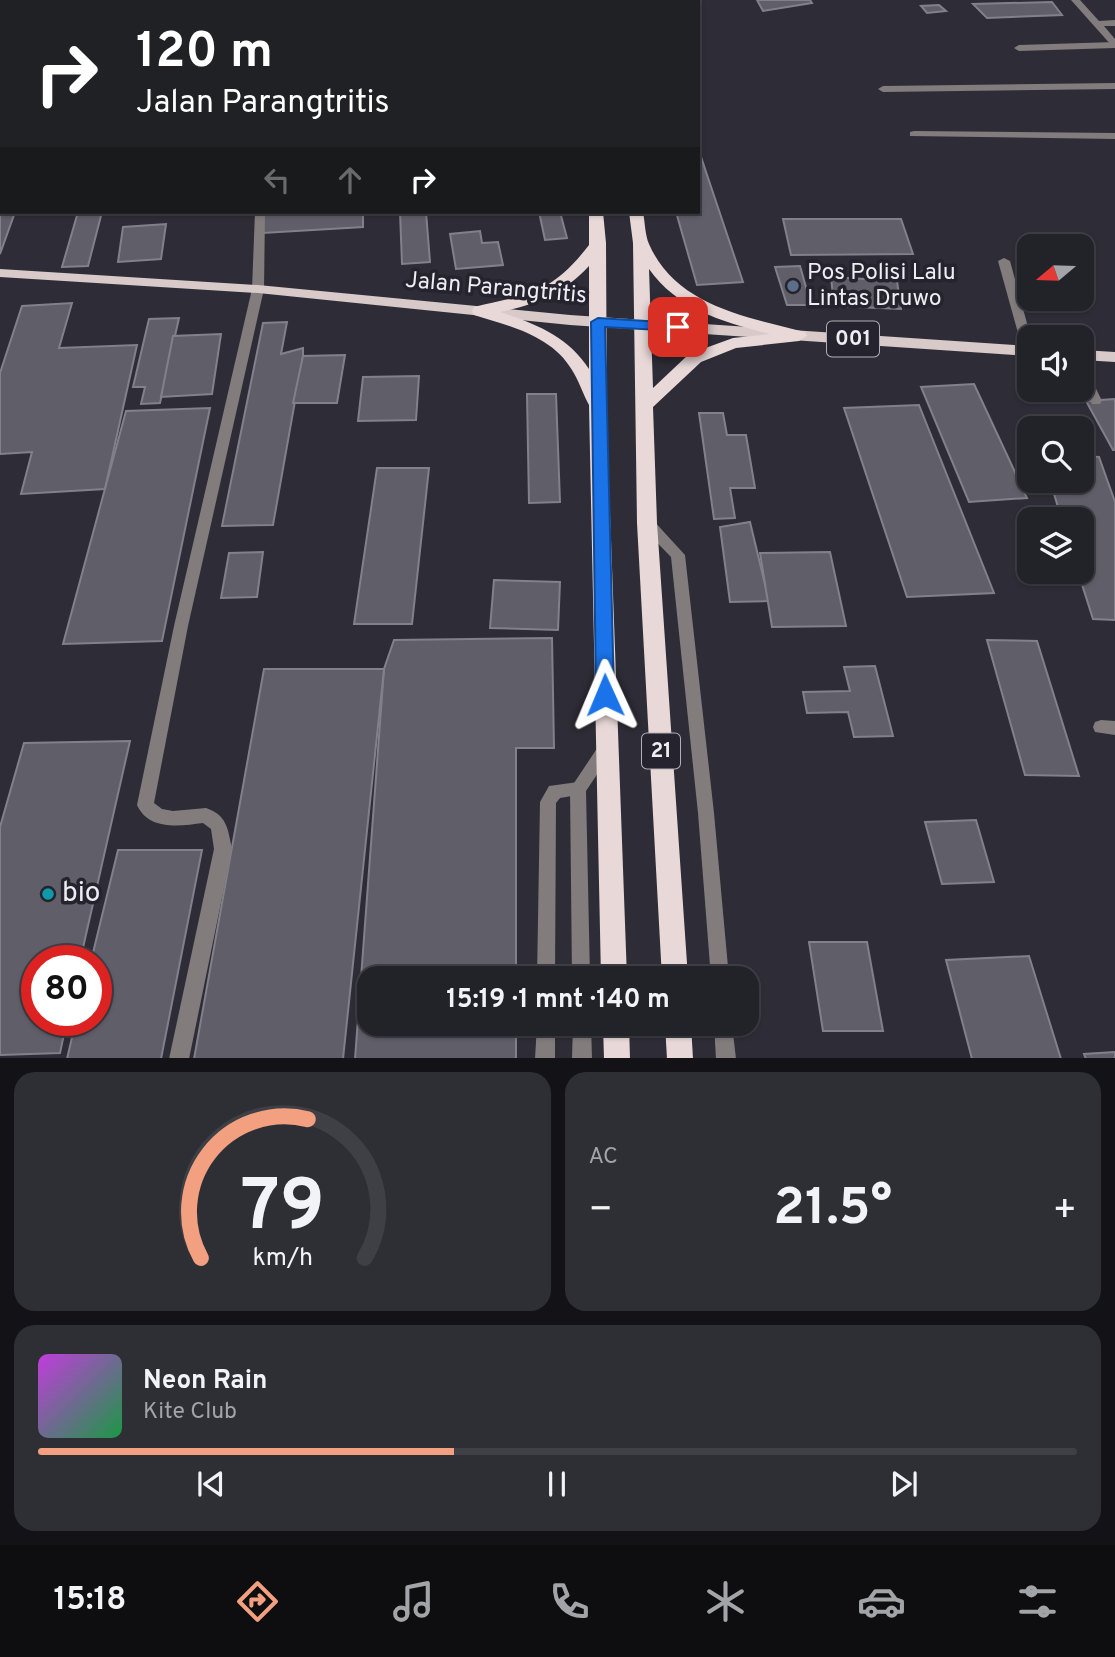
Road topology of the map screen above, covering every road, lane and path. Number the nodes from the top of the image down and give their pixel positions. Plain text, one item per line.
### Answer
1 (1075, 0) edge
2 (1097, 23) junction
3 (1115, 23) edge
4 (1115, 44) edge
5 (1019, 48) dead end
6 (1115, 86) edge
7 (883, 89) dead end
8 (914, 134) dead end
9 (1115, 136) edge
10 (260, 214) edge
11 (596, 214) edge
12 (636, 214) edge
13 (598, 243) junction
14 (641, 243) junction
15 (1004, 261) dead end
16 (0, 273) edge
17 (258, 289) junction
18 (480, 311) junction
19 (598, 322) junction
20 (643, 325) junction
21 (1022, 325) edge
22 (799, 335) junction
23 (1017, 350) edge
24 (1094, 356) edge
25 (1115, 357) edge
26 (1094, 397) edge
27 (1096, 401) dead end
28 (645, 405) junction
29 (598, 406) junction
30 (647, 523) junction
31 (606, 750) junction
32 (578, 789) junction
33 (546, 966) edge
34 (581, 966) edge
35 (614, 966) edge
36 (674, 966) edge
37 (719, 966) edge
38 (546, 1036) edge
39 (582, 1036) edge
40 (616, 1036) edge
41 (679, 1036) edge
42 (724, 1036) edge
43 (179, 1058) edge
44 (545, 1058) edge
45 (582, 1058) edge
46 (617, 1058) edge
47 (680, 1058) edge
48 (726, 1058) edge

1 - 2 street
2 - 3 street
2 - 4 street
4 - 5 street
6 - 7 street
8 - 9 street
10 - 17 street
11 - 13 highway
12 - 14 highway, 21
13 - 18 highway
13 - 19 highway
14 - 20 highway, 21
14 - 22 highway
15 - 21 street
16 - 17 main road, Jalan Parangtritis
17 - 18 main road, Jalan Parangtritis
17 - 43 street
18 - 19 main road, Jalan Parangtritis
18 - 29 highway
19 - 20 main road, Jalan Parangtritis / 001
19 - 29 highway
20 - 22 main road, Jalan Parangtritis / 001
20 - 28 highway, 21
22 - 23 main road, Jalan Parangtritis / 001
22 - 28 highway
24 - 25 main road
26 - 27 street
28 - 30 highway, 21
29 - 31 highway
30 - 36 highway, 21
30 - 37 street
31 - 32 street
31 - 35 highway
32 - 33 street
32 - 34 street
38 - 44 street
39 - 45 street
40 - 46 highway
41 - 47 highway
42 - 48 street

